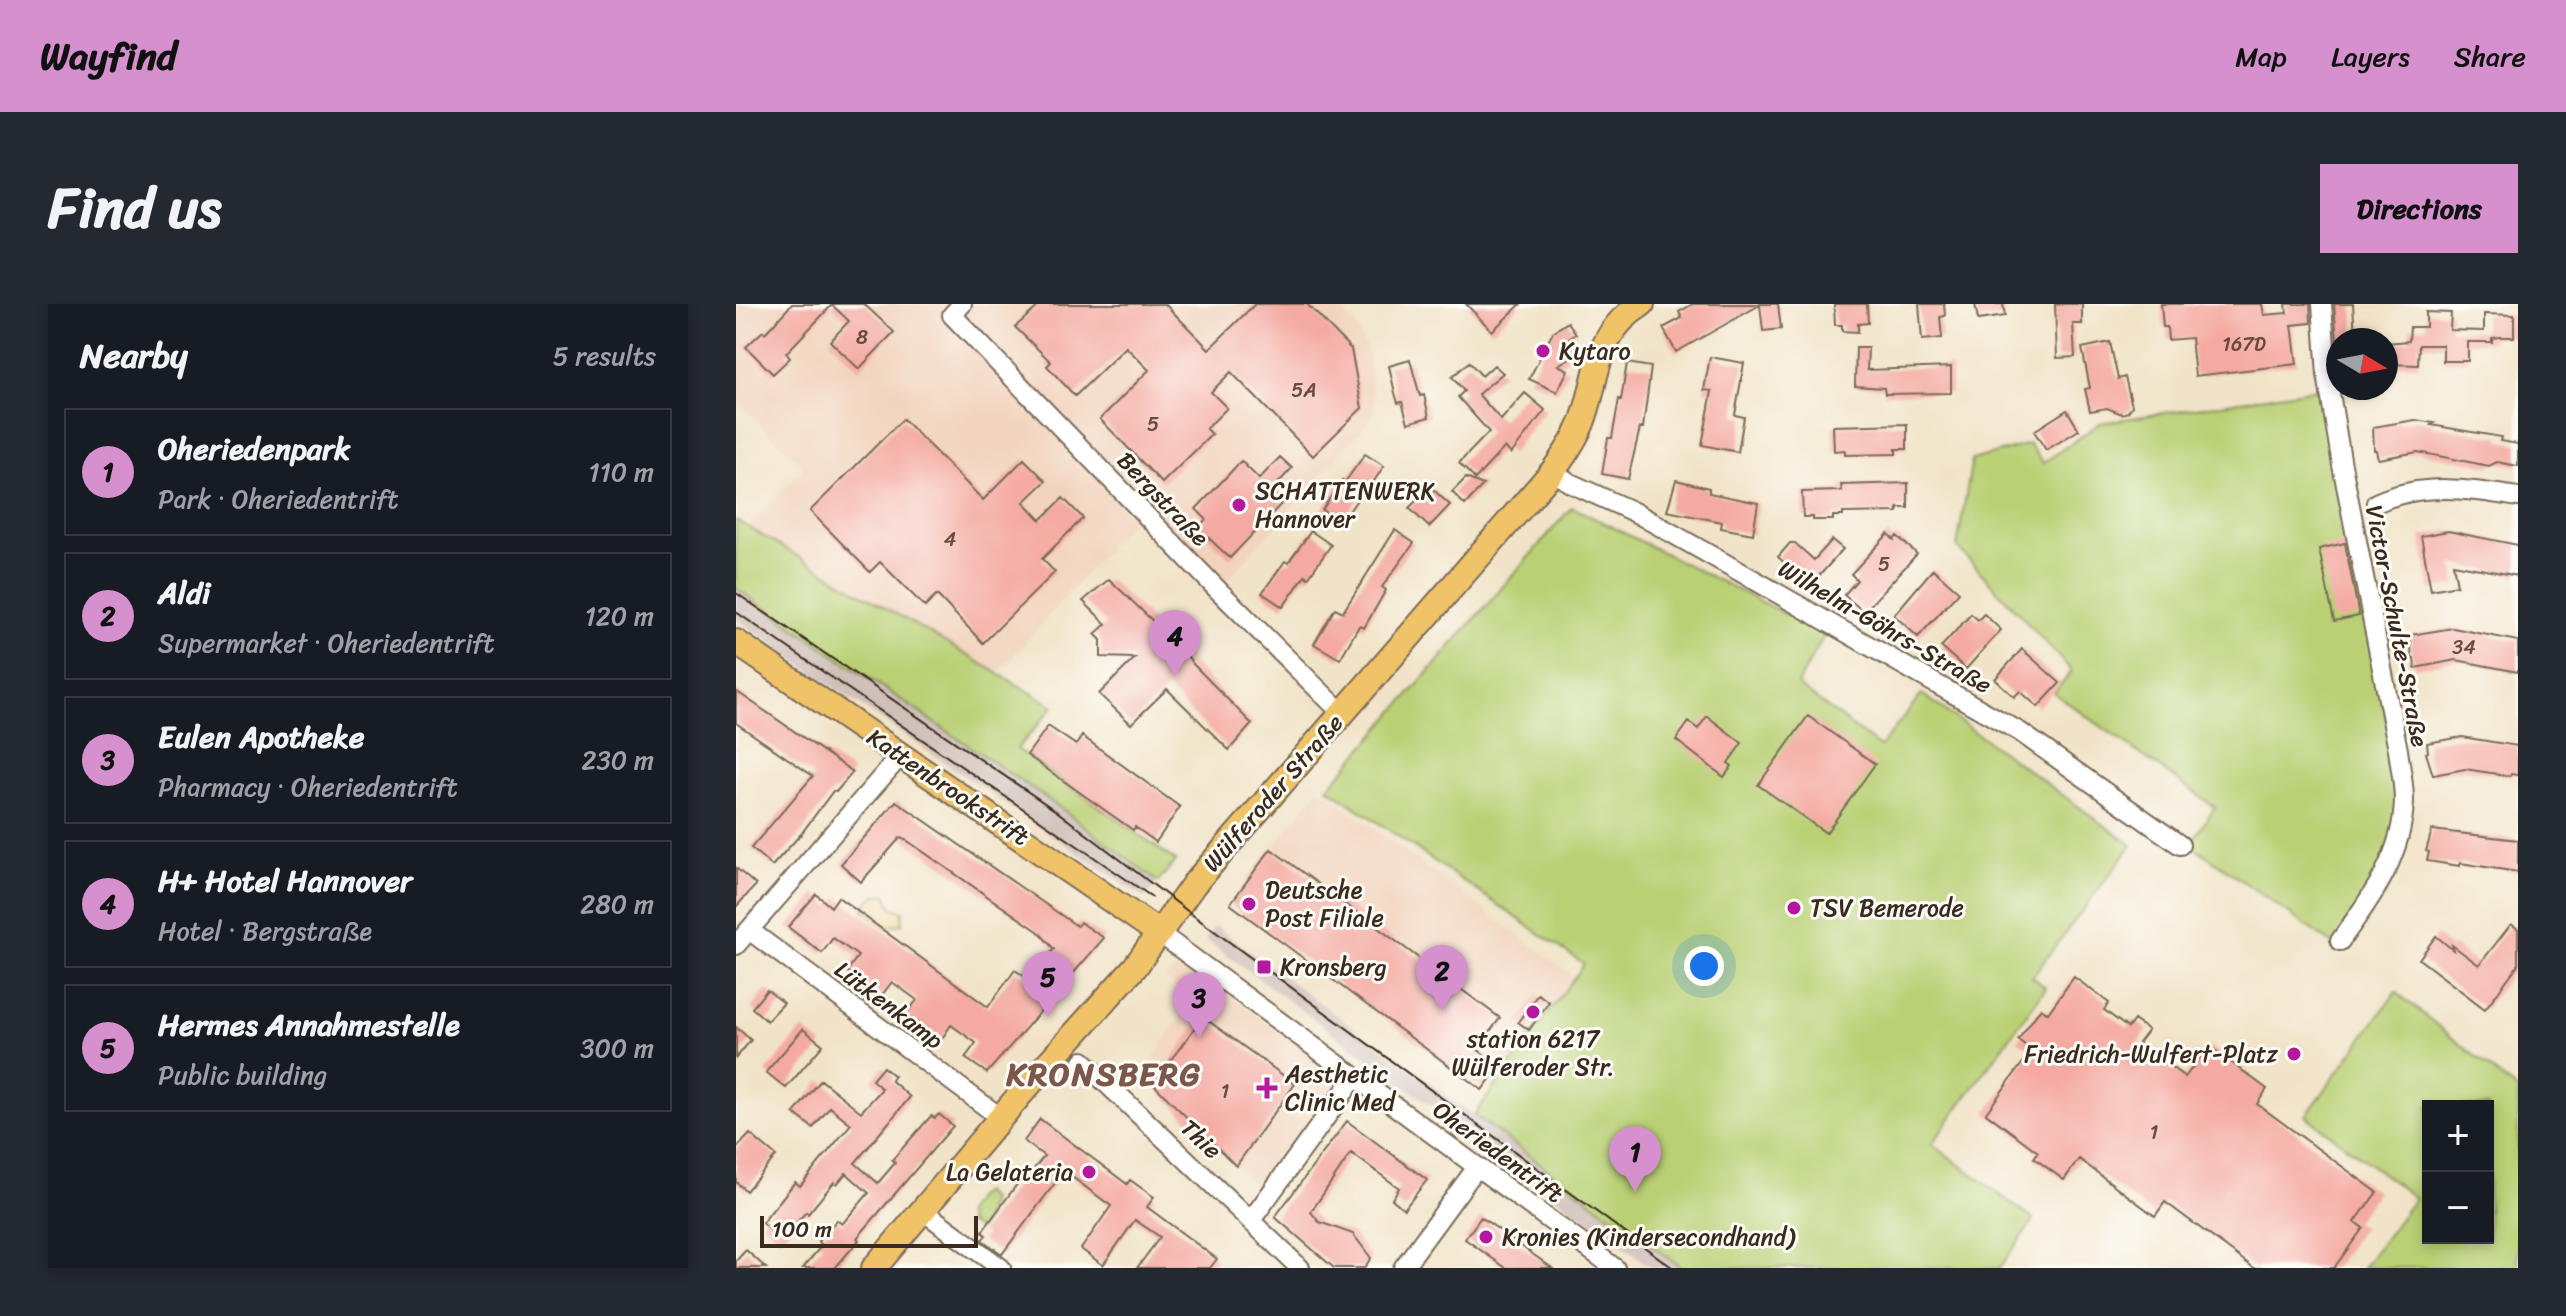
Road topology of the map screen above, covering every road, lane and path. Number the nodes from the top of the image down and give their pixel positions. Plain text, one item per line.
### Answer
1 (1642, 304) edge
2 (2322, 304) edge
3 (957, 310) edge
4 (1553, 471) junction
5 (2518, 497) edge
6 (2376, 503) dead end
7 (736, 642) edge
8 (1343, 714) junction
9 (901, 755) junction
10 (2180, 845) dead end
11 (749, 930) junction
12 (1159, 933) junction
13 (2340, 941) dead end
14 (736, 945) edge
15 (1083, 1061) dead end
16 (1355, 1077) junction
17 (1001, 1118) junction
18 (1477, 1167) junction
19 (923, 1211) junction
20 (1252, 1219) junction
21 (874, 1268) edge
22 (1001, 1268) edge
23 (1300, 1268) edge
24 (1403, 1268) edge
25 (1615, 1268) edge

1 - 4 main road, Wülferoder Straße
2 - 13 street, Victor-Schulte-Straße
3 - 8 street, Bergstraße
4 - 8 main road, Wülferoder Straße
4 - 10 street, Wilhelm-Göhrs-Straße
5 - 6 street
7 - 9 main road, Kattenbrookstrift
8 - 12 main road, Wülferoder Straße
9 - 11 street
9 - 12 main road, Kattenbrookstrift
11 - 14 street
11 - 17 street, Lütkenkamp
12 - 16 street, Oheriedentrift
12 - 17 main road, Wülferoder Straße
15 - 20 street, Thie
16 - 18 street, Oheriedentrift
16 - 20 street
17 - 19 main road, Wülferoder Straße
18 - 24 street
18 - 25 street, Oheriedentrift
19 - 21 main road, Wülferoder Straße
19 - 22 street
20 - 23 street, Thie

